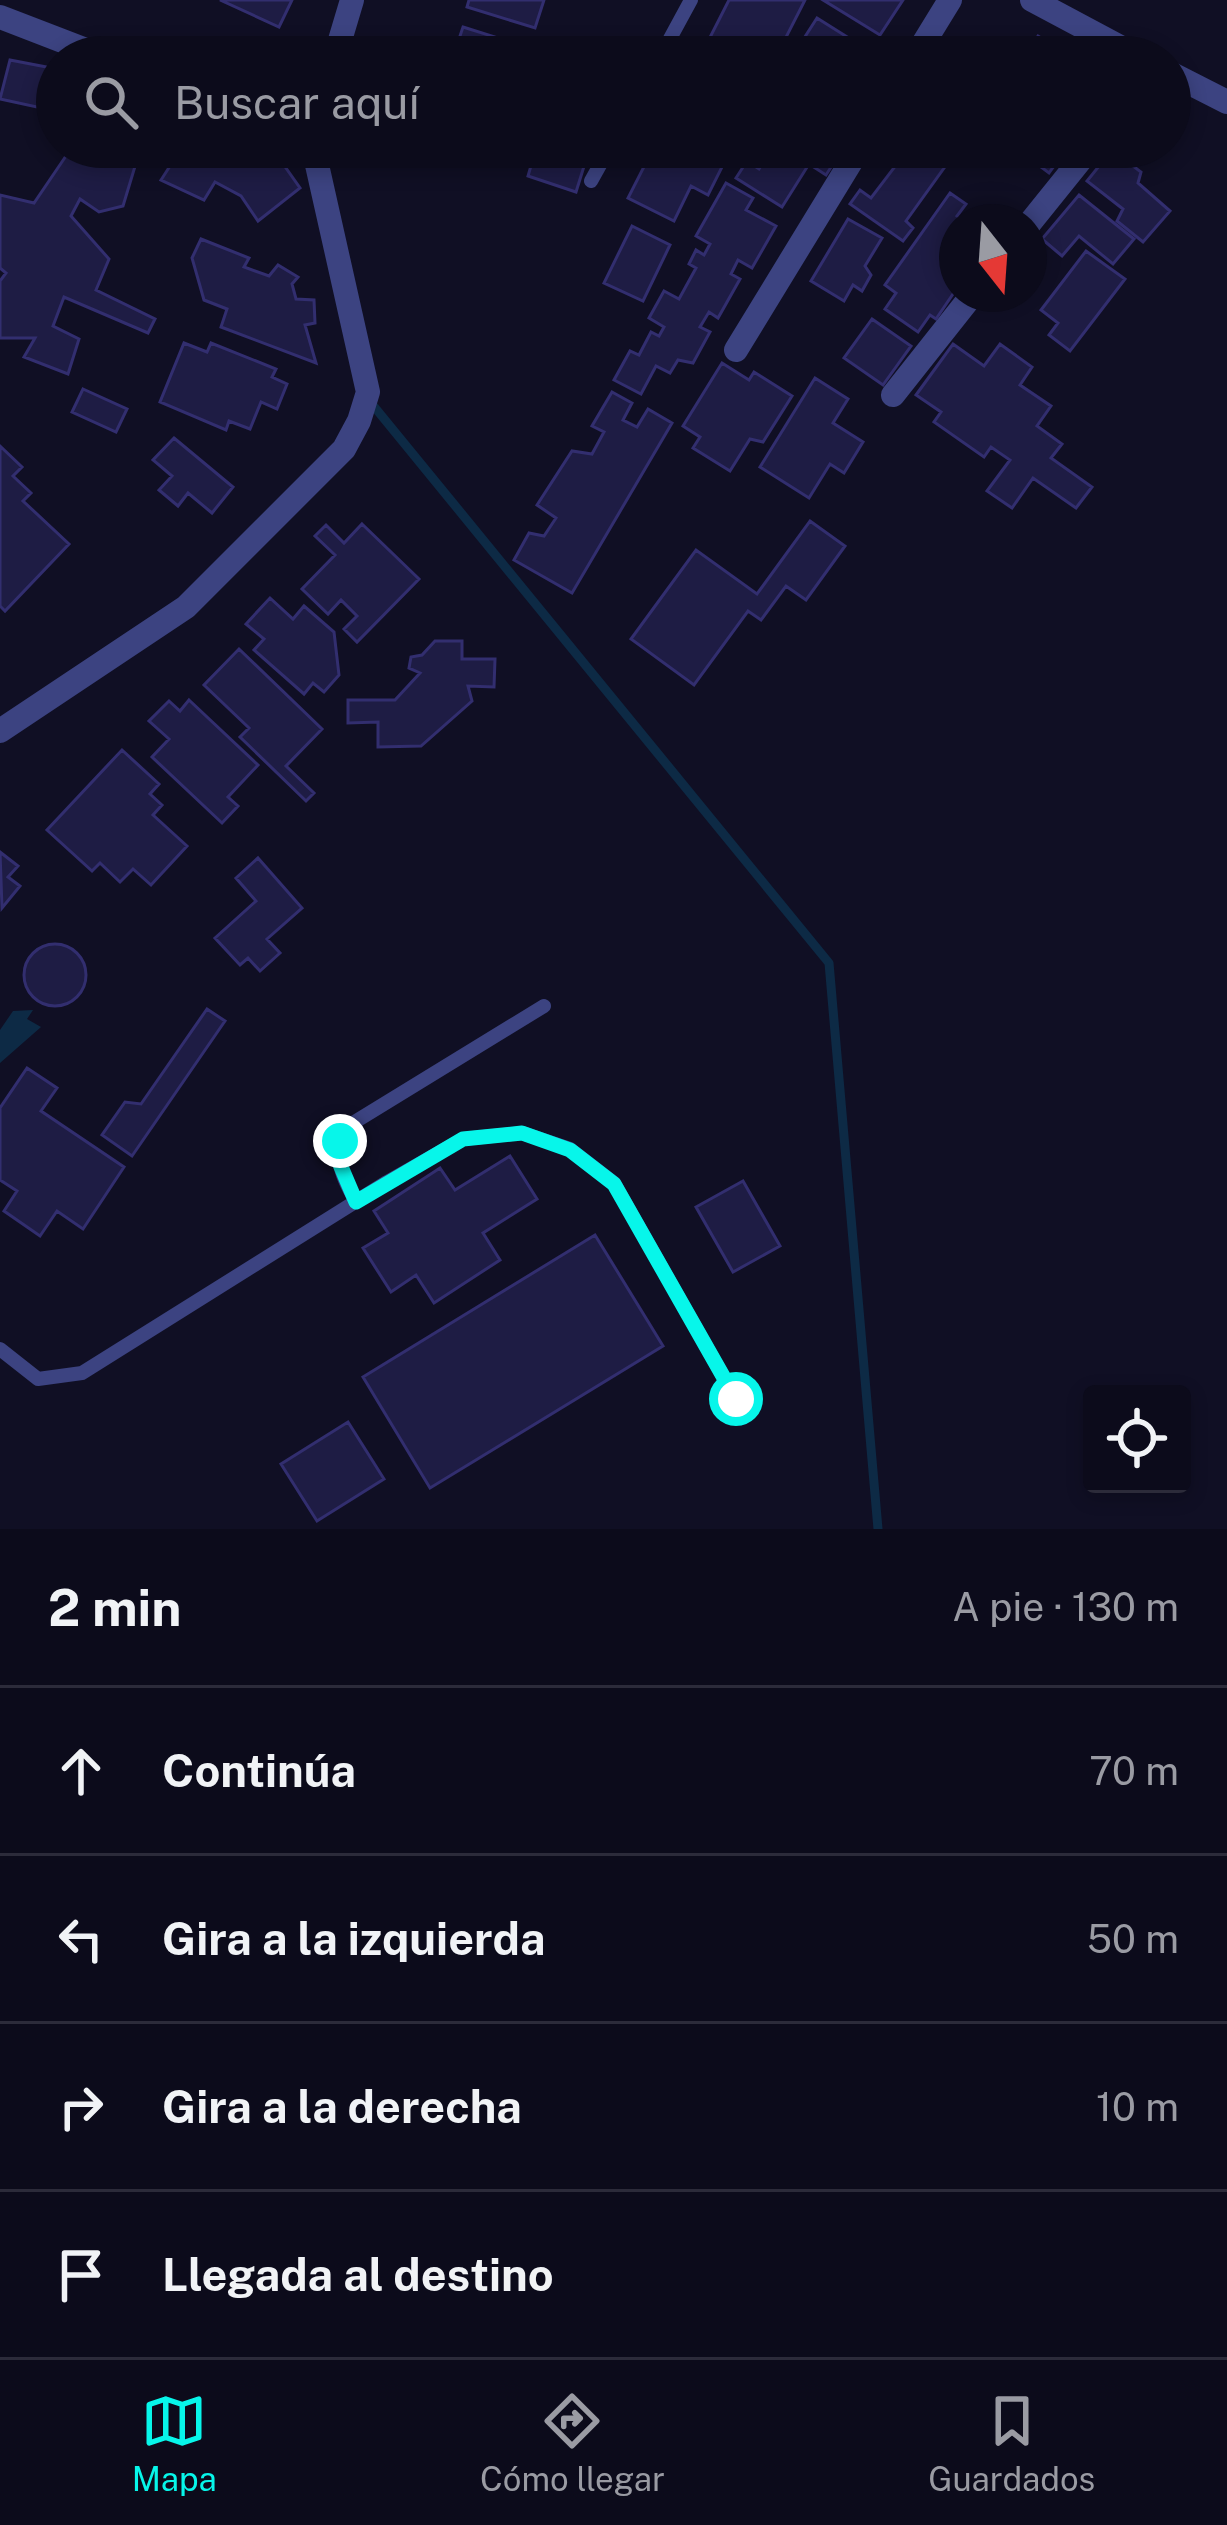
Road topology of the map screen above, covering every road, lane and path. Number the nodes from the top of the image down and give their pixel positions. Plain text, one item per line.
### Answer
1 (352, 0) edge
2 (691, 0) edge
3 (950, 0) edge
4 (1032, 0) edge
5 (0, 17) edge
6 (49, 36) edge
7 (341, 36) edge
8 (671, 36) edge
9 (928, 36) edge
10 (1100, 36) edge
11 (1191, 83) edge
12 (1227, 101) edge
13 (318, 168) edge
14 (598, 168) edge
15 (847, 168) edge
16 (1073, 168) edge
17 (591, 181) dead end
18 (1045, 204) edge
19 (959, 312) edge
20 (736, 350) dead end
21 (893, 395) dead end
22 (0, 731) edge
23 (544, 1006) dead end
24 (356, 1202) junction
25 (0, 1349) edge
26 (736, 1399) dead end

1 - 7 street
2 - 8 lane
3 - 9 street
4 - 10 street
5 - 6 street
11 - 12 street
13 - 22 street
14 - 17 lane
15 - 20 street
16 - 18 street
19 - 21 street
23 - 24 lane
24 - 25 lane
24 - 26 lane

